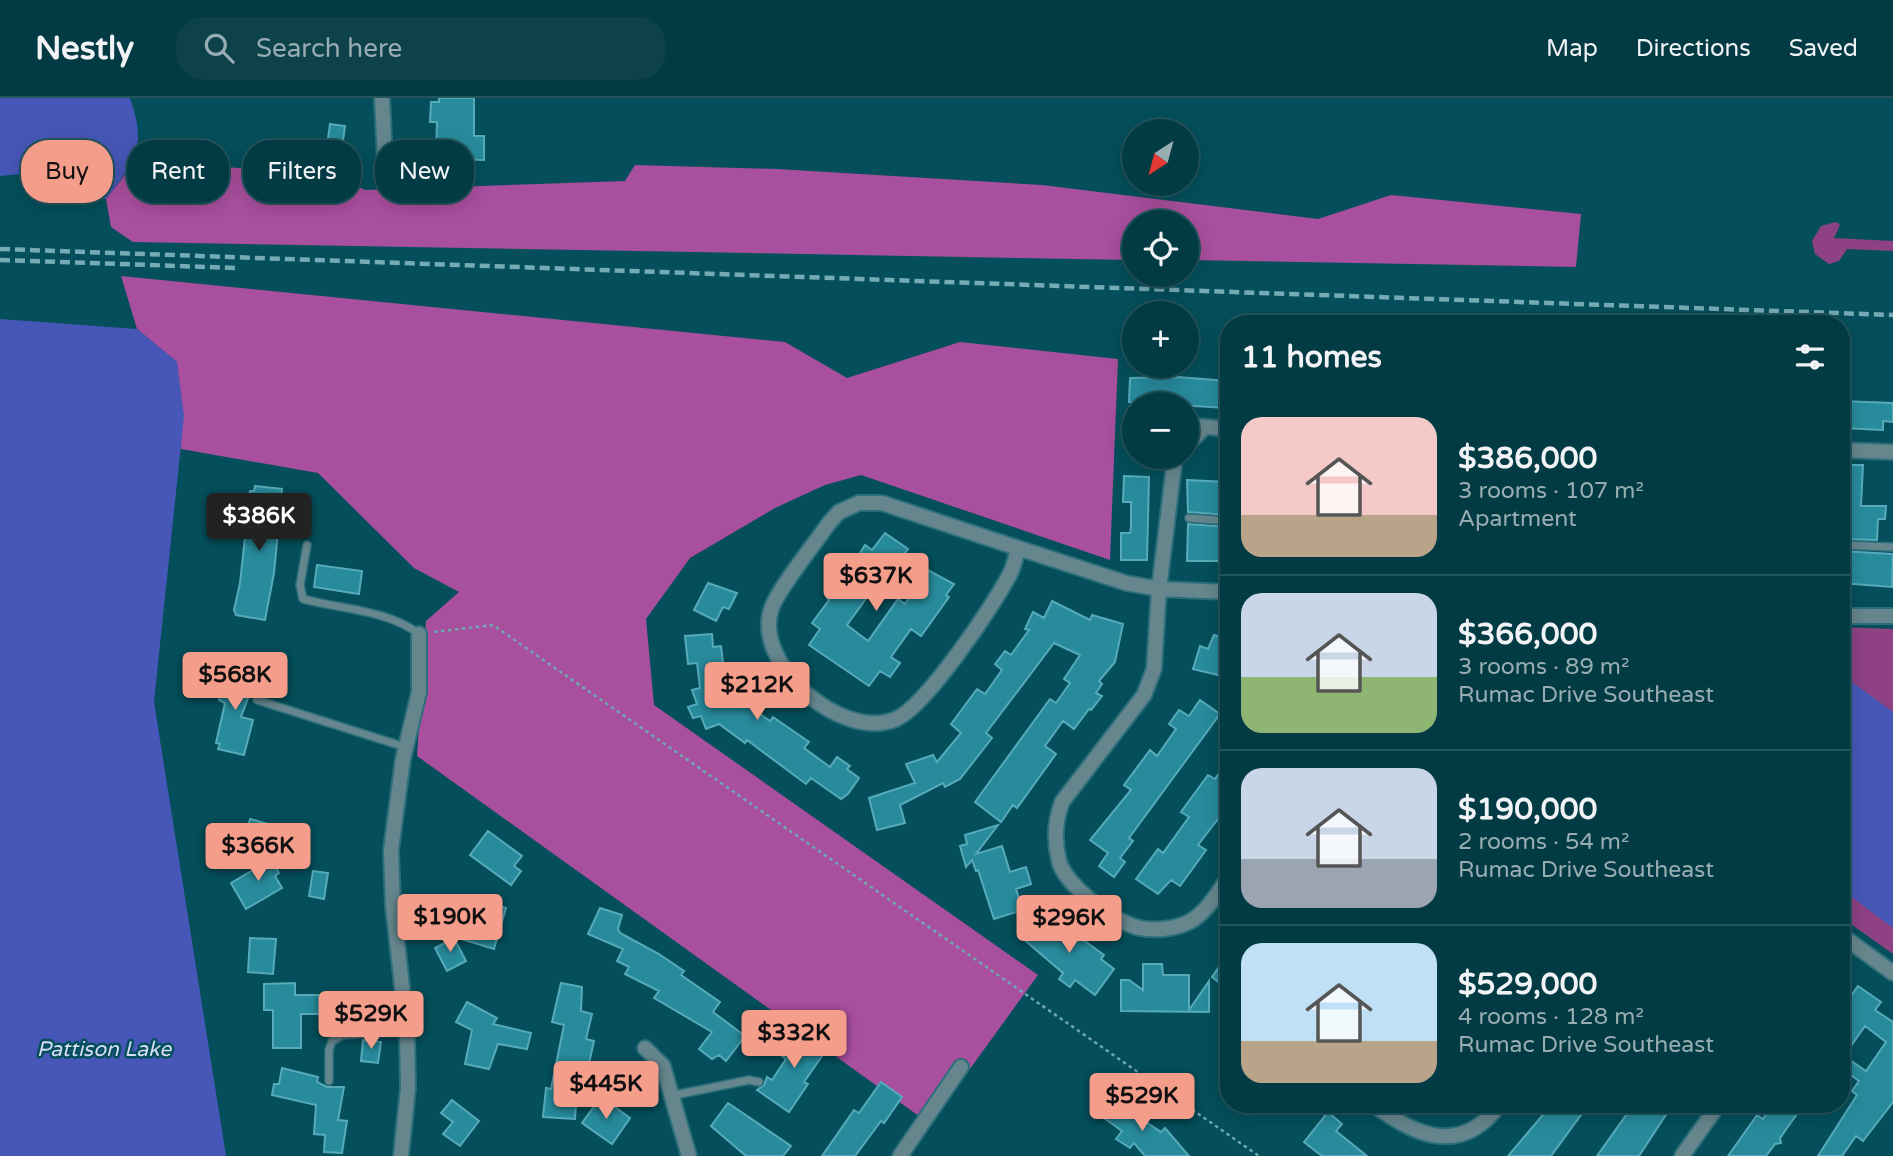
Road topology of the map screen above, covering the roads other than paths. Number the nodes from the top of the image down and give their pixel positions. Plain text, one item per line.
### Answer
1 (382, 98) edge
2 (384, 140) edge
3 (1199, 427) edge
4 (1204, 428) junction
5 (1220, 429) edge
6 (1199, 433) edge
7 (1850, 450) edge
8 (1893, 452) edge
9 (1174, 469) edge
10 (1189, 519) dead end
11 (1220, 521) edge
12 (307, 545) dead end
13 (1850, 545) edge
14 (1893, 547) edge
15 (1018, 548) junction
16 (1159, 589) junction
17 (1220, 592) edge
18 (1850, 615) edge
19 (1893, 616) edge
20 (419, 634) joint
21 (257, 700) dead end
22 (405, 747) junction
23 (1220, 888) edge
24 (1850, 942) edge
25 (1893, 973) edge
26 (407, 1031) junction
27 (646, 1048) dead end
28 (961, 1068) dead end
29 (329, 1081) dead end
30 (760, 1082) dead end
31 (670, 1096) junction
32 (1385, 1113) edge
33 (1491, 1113) edge
34 (1713, 1113) edge
35 (684, 1155) edge
36 (401, 1156) edge
37 (900, 1156) edge
38 (1682, 1156) edge

1 - 2 street
3 - 4 street
4 - 5 street
4 - 6 street
7 - 8 street
9 - 16 street
10 - 11 lane
12 - 20 lane
13 - 14 lane
15 - 15 street
15 - 16 street
16 - 17 street
16 - 23 street
18 - 19 street
20 - 22 street
21 - 22 lane
22 - 26 street
24 - 25 street
26 - 29 lane
26 - 36 street
27 - 31 street
28 - 37 street
30 - 31 lane
31 - 35 street
32 - 33 street
34 - 38 street

